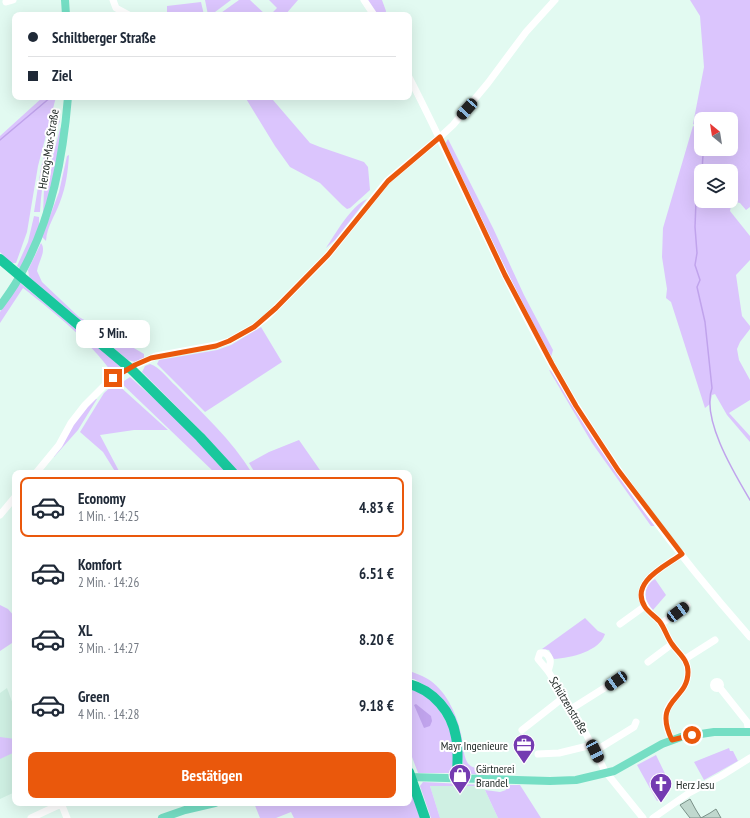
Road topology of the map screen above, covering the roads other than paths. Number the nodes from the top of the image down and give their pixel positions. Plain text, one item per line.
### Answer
1 (65, 0) edge
2 (113, 0) edge
3 (364, 0) edge
4 (555, 0) edge
5 (66, 12) edge
6 (115, 12) edge
7 (372, 12) edge
8 (412, 83) edge
9 (68, 100) edge
10 (440, 137) junction
11 (0, 259) edge
12 (0, 306) edge
13 (38, 470) edge
14 (229, 470) edge
15 (12, 501) edge
16 (0, 515) edge
17 (682, 554) junction
18 (687, 605) dead end
19 (645, 606) junction
20 (620, 624) dead end
21 (661, 624) junction
22 (750, 637) edge
23 (715, 640) dead end
24 (672, 644) junction
25 (685, 659) junction
26 (648, 662) dead end
27 (548, 670) dead end
28 (617, 680) dead end
29 (412, 685) edge
30 (720, 688) dead end
31 (564, 697) junction
32 (571, 709) junction
33 (636, 722) dead end
34 (522, 730) dead end
35 (749, 732) edge
36 (672, 740) junction
37 (593, 748) junction
38 (538, 754) dead end
39 (750, 758) edge
40 (607, 774) junction
41 (412, 777) edge
42 (457, 778) junction
43 (412, 781) edge
44 (55, 806) edge
45 (62, 806) edge
46 (202, 806) edge
47 (31, 818) edge
48 (66, 818) edge
49 (162, 818) edge
50 (425, 818) edge
51 (643, 818) edge
52 (653, 818) edge

1 - 5 main road
2 - 6 street
3 - 7 street
4 - 10 street
8 - 10 street
9 - 12 main road, Herzog-Max-Straße
10 - 13 street
10 - 17 street
11 - 14 highway
15 - 16 street
17 - 19 street
17 - 22 street
18 - 21 street
19 - 20 street
19 - 21 street
21 - 24 street
23 - 25 street
24 - 25 street
24 - 26 street
25 - 36 street
27 - 31 street, Schützenstraße
28 - 32 street
29 - 42 highway
30 - 35 street
31 - 32 street, Schützenstraße
31 - 34 street
32 - 37 street, Schützenstraße
33 - 37 street
35 - 36 main road
36 - 40 main road
37 - 38 street
37 - 40 street, Schützenstraße
39 - 52 street
40 - 42 main road
40 - 51 street, Schützenstraße
41 - 42 main road
43 - 50 highway
44 - 47 street
45 - 48 street
46 - 49 main road

